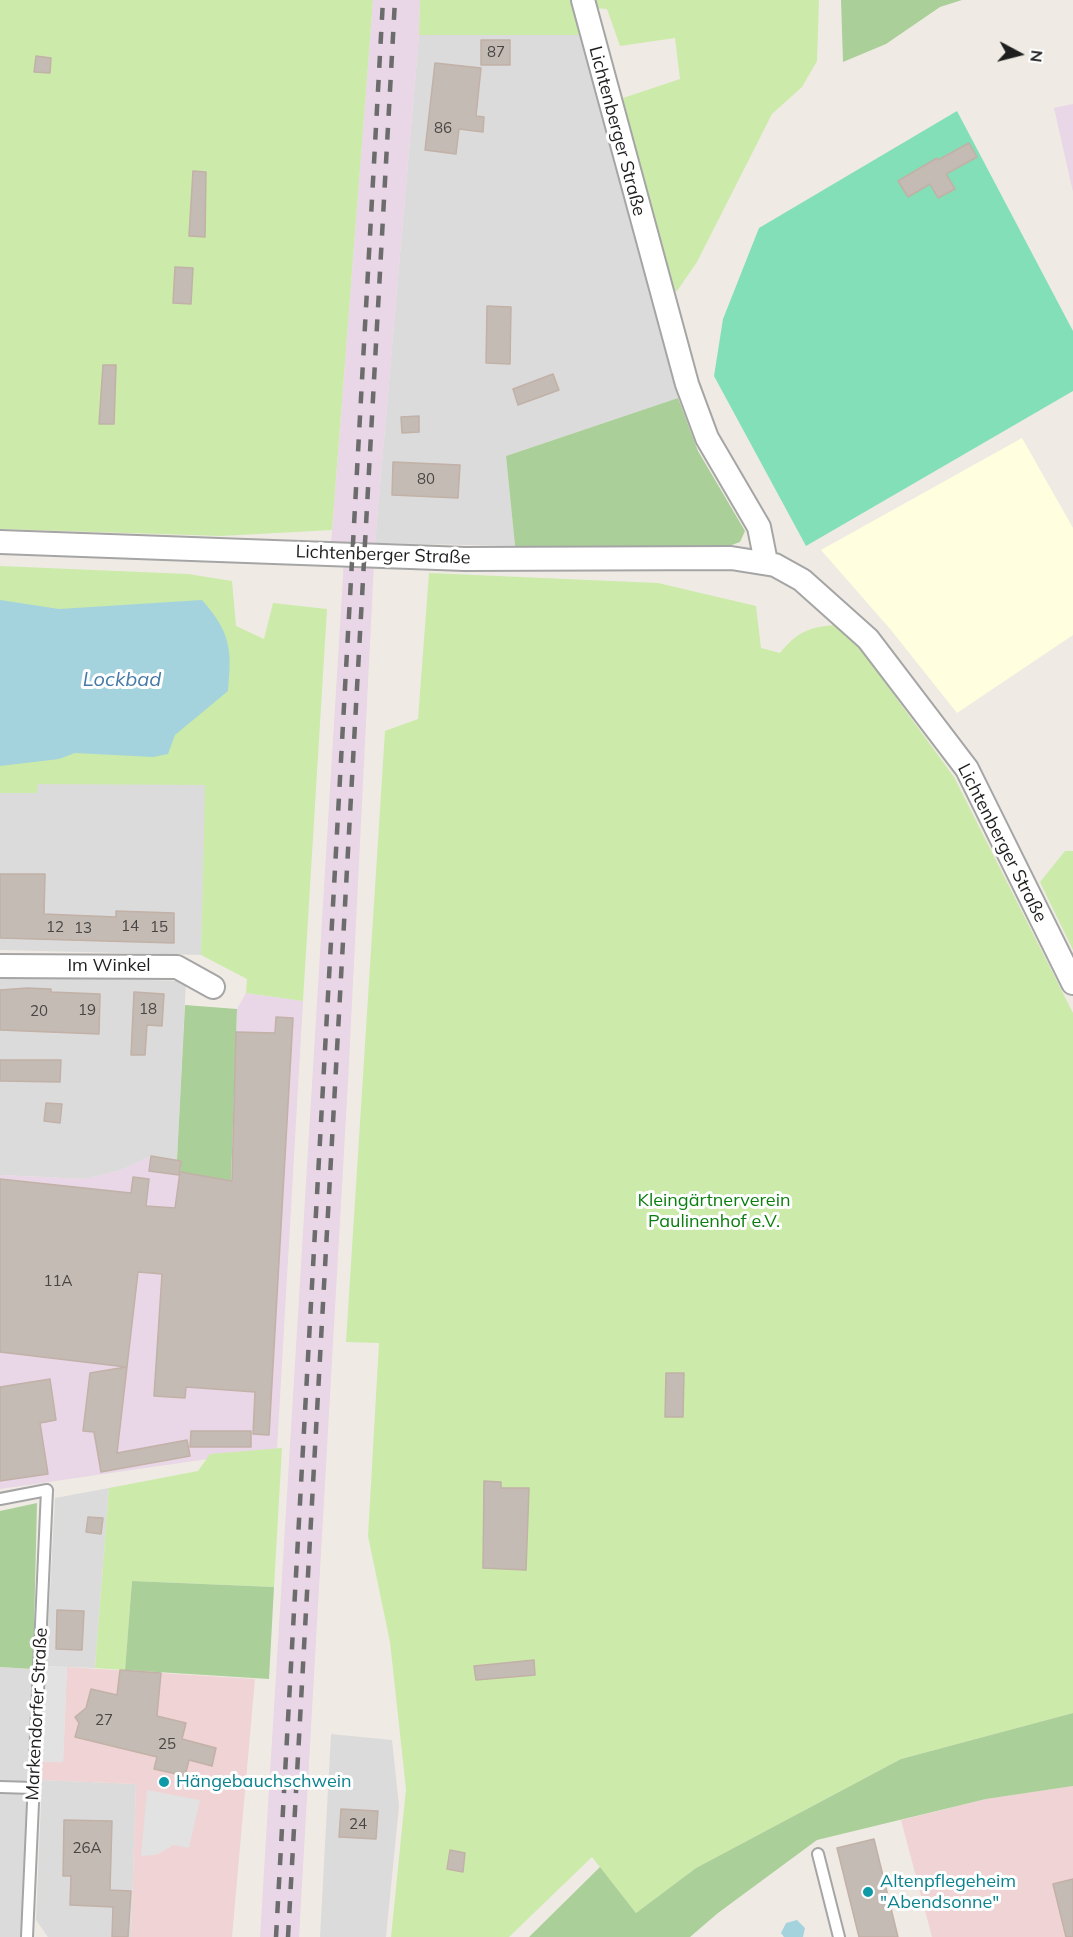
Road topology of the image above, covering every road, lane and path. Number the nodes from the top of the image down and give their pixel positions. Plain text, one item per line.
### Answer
1 (583, 0) edge
2 (0, 542) edge
3 (766, 562) junction
4 (0, 966) edge
5 (1073, 983) edge
6 (213, 987) dead end
7 (0, 1499) edge
8 (0, 1786) edge
9 (33, 1788) junction
10 (818, 1854) dead end
11 (27, 1937) edge
12 (839, 1937) edge

1 - 3 street, Lichtenberger Straße
2 - 3 street, Lichtenberger Straße
3 - 5 street, Lichtenberger Straße
4 - 6 street, Im Winkel
7 - 9 lane, Markendorfer Straße
8 - 9 lane
9 - 11 lane, Markendorfer Straße
10 - 12 lane

